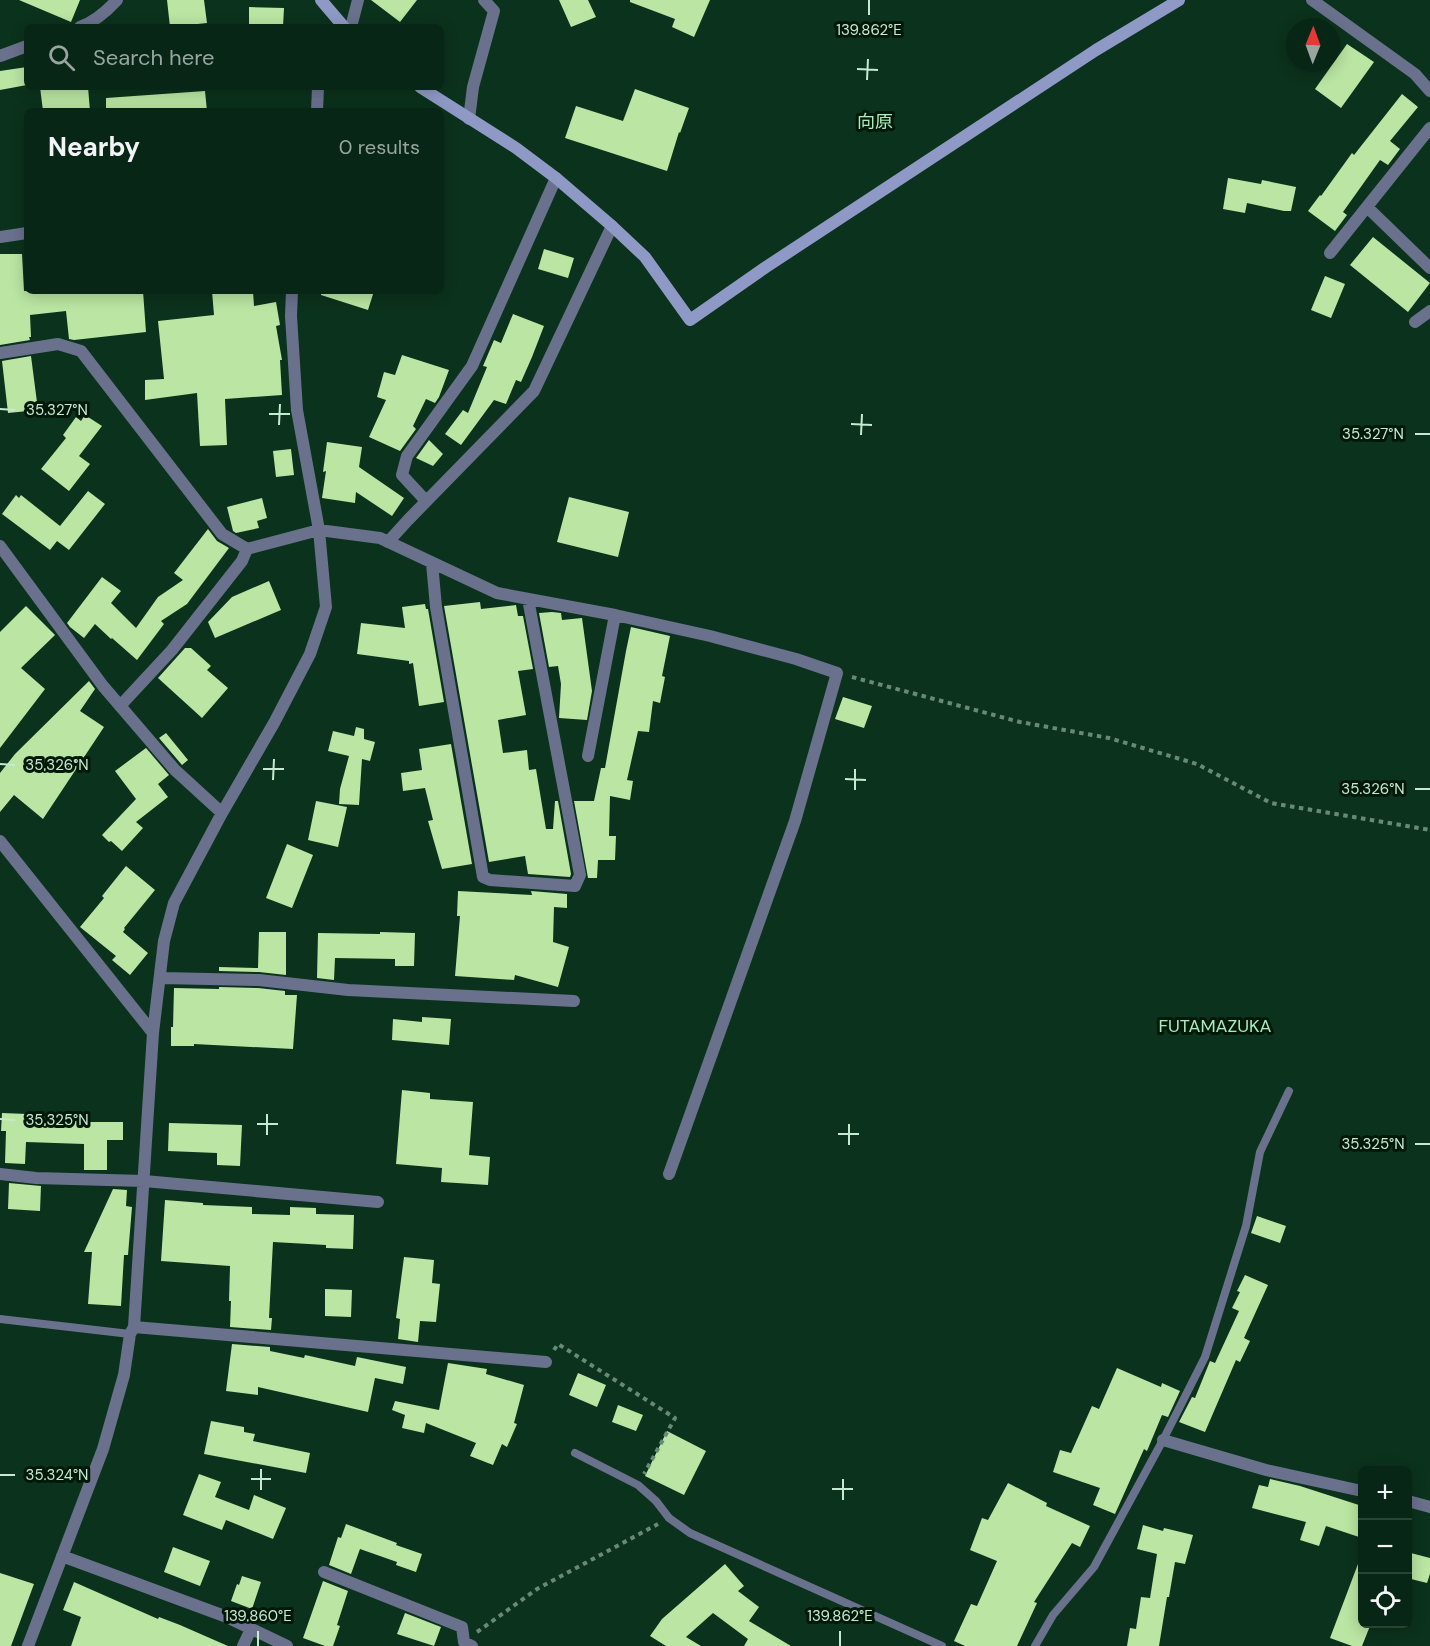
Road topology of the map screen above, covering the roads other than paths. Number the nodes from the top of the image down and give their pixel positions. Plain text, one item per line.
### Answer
1 (117, 0) edge
2 (321, 0) edge
3 (358, 0) edge
4 (484, 0) edge
5 (1179, 0) edge
6 (1312, 0) edge
7 (88, 24) edge
8 (341, 24) edge
9 (352, 24) edge
10 (24, 47) edge
11 (0, 56) edge
12 (318, 90) edge
13 (425, 90) edge
14 (1430, 91) edge
15 (317, 108) edge
16 (469, 119) junction
17 (1430, 129) edge
18 (556, 178) junction
19 (1367, 207) junction
20 (612, 226) junction
21 (24, 233) edge
22 (0, 237) edge
23 (1330, 253) dead end
24 (1430, 268) edge
25 (292, 294) edge
26 (1430, 311) edge
27 (1415, 321) dead end
28 (0, 353) edge
29 (426, 501) junction
30 (319, 530) junction
31 (388, 542) junction
32 (0, 546) edge
33 (247, 549) junction
34 (432, 563) junction
35 (528, 599) junction
36 (615, 615) junction
37 (120, 706) junction
38 (588, 756) dead end
39 (222, 813) junction
40 (0, 842) edge
41 (161, 978) junction
42 (574, 1001) dead end
43 (153, 1033) junction
44 (1288, 1091) dead end
45 (0, 1174) edge
46 (669, 1174) dead end
47 (144, 1181) junction
48 (378, 1202) dead end
49 (0, 1319) edge
50 (132, 1331) junction
51 (546, 1362) road end
52 (1163, 1440) junction
53 (575, 1453) dead end
54 (1358, 1490) edge
55 (1412, 1502) edge
56 (1430, 1507) edge
57 (62, 1556) junction
58 (324, 1572) dead end
59 (250, 1629) junction
60 (468, 1644) edge
61 (28, 1646) edge
62 (243, 1646) edge
63 (287, 1646) edge
64 (942, 1646) edge
65 (1035, 1646) edge

1 - 7 street
2 - 8 street
3 - 9 street
4 - 16 street
5 - 20 street
6 - 14 street
10 - 11 street
12 - 15 street
13 - 16 street
16 - 18 street
17 - 19 street
18 - 20 street
18 - 29 street
19 - 23 street
19 - 24 street
20 - 29 street
21 - 22 street
25 - 30 street
26 - 27 street
28 - 33 street
29 - 31 street
30 - 31 street
30 - 33 street
30 - 39 street
31 - 34 street
32 - 37 street
33 - 37 street
34 - 35 street
34 - 35 street
35 - 36 street
36 - 38 street
36 - 46 street
37 - 39 street
39 - 41 street
40 - 43 street
41 - 42 street
41 - 43 street
43 - 47 street
44 - 52 lane
45 - 47 street
47 - 48 street
47 - 50 street
49 - 50 lane
50 - 51 street
50 - 57 street
52 - 54 street
52 - 65 lane
53 - 64 lane
55 - 56 street
57 - 59 street
57 - 61 street
58 - 60 street
59 - 62 street
59 - 63 street

